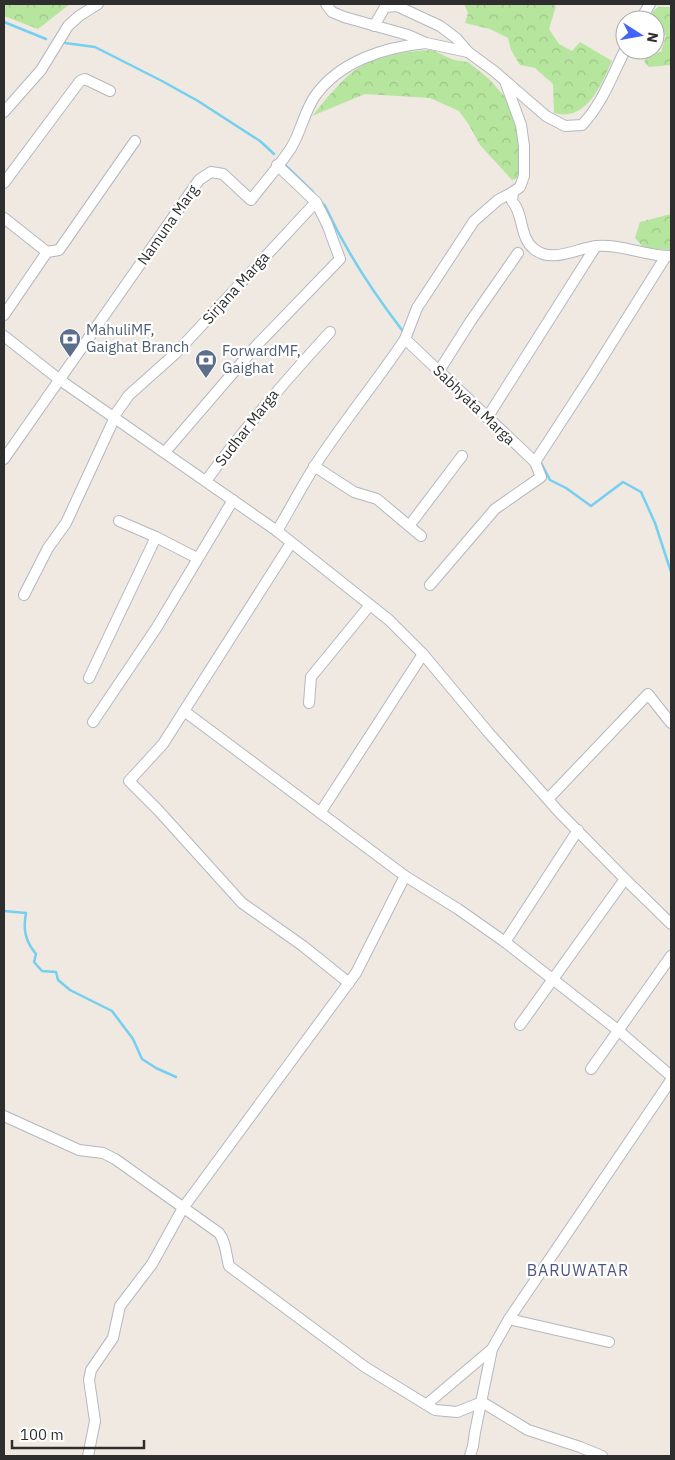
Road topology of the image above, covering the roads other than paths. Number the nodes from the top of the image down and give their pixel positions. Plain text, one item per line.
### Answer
1 (98, 4) edge
2 (326, 4) edge
3 (374, 26) junction
4 (426, 43) junction
5 (468, 52) junction
6 (620, 60) edge
7 (504, 80) junction
8 (110, 91) dead end
9 (4, 112) edge
10 (135, 141) dead end
11 (277, 165) junction
12 (4, 183) edge
13 (513, 192) junction
14 (316, 202) junction
15 (4, 218) edge
16 (596, 246) junction
17 (47, 252) junction
18 (518, 253) dead end
19 (668, 256) edge
20 (4, 315) edge
21 (330, 332) dead end
22 (4, 336) edge
23 (405, 339) junction
24 (439, 370) junction
25 (60, 380) junction
26 (115, 417) junction
27 (487, 418) junction
28 (165, 452) junction
29 (462, 456) dead end
30 (4, 459) edge
31 (534, 462) junction
32 (314, 466) junction
33 (206, 481) junction
34 (233, 500) junction
35 (119, 521) dead end
36 (409, 526) junction
37 (277, 531) junction
38 (156, 536) junction
39 (421, 536) dead end
40 (291, 543) junction
41 (197, 558) junction
42 (430, 585) dead end
43 (24, 595) dead end
44 (370, 605) junction
45 (423, 654) junction
46 (89, 678) dead end
47 (309, 703) dead end
48 (184, 711) junction
49 (93, 722) dead end
50 (671, 723) edge
51 (548, 799) junction
52 (320, 814) junction
53 (578, 830) junction
54 (405, 876) junction
55 (625, 879) junction
56 (671, 924) edge
57 (505, 942) junction
58 (671, 956) edge
59 (554, 978) junction
60 (349, 983) junction
61 (520, 1025) dead end
62 (619, 1031) junction
63 (591, 1069) dead end
64 (671, 1078) edge
65 (4, 1116) edge
66 (183, 1208) junction
67 (509, 1319) junction
68 (610, 1342) dead end
69 (492, 1349) junction
70 (482, 1402) junction
71 (427, 1404) junction
72 (88, 1456) edge
73 (470, 1456) edge
74 (602, 1456) edge

1 - 9 street
2 - 3 street
3 - 4 street
3 - 5 street
4 - 5 street
4 - 11 street, Namuna Marg
5 - 7 street
6 - 7 street
7 - 13 street
8 - 12 street
10 - 17 street
11 - 14 street
11 - 25 street, Namuna Marg
13 - 16 street
13 - 23 street
14 - 26 street, Sirjana Marga
14 - 28 street
15 - 17 street
16 - 19 street
16 - 27 street
17 - 20 street
18 - 24 street
19 - 31 street
21 - 33 street, Sudhar Marga
22 - 25 street
23 - 24 street, Sabhyata Marga
23 - 32 street
24 - 27 street, Sabhyata Marga
25 - 26 street
25 - 30 street
26 - 28 street
26 - 43 street, Sirjana Marga
27 - 31 street, Sabhyata Marga
28 - 33 street
29 - 36 street
31 - 42 street
32 - 36 street
32 - 37 street
33 - 34 street
34 - 37 street
34 - 41 street
35 - 38 street
36 - 39 street
37 - 40 street
38 - 41 street
38 - 46 street
40 - 44 street
40 - 48 street
41 - 49 street
44 - 45 street
44 - 47 street
45 - 51 street
45 - 52 street
48 - 52 street
48 - 60 street
50 - 51 street
51 - 53 street
52 - 54 street
53 - 55 street
53 - 57 street
54 - 57 street
54 - 60 street
55 - 56 street
55 - 59 street
57 - 59 street
58 - 62 street
59 - 61 street
59 - 62 street
60 - 66 street
62 - 63 street
62 - 64 street
64 - 67 street
65 - 66 street
66 - 71 street
66 - 72 street
67 - 68 street
67 - 69 street
69 - 70 street
69 - 71 street
70 - 71 street
70 - 73 street
70 - 74 street

